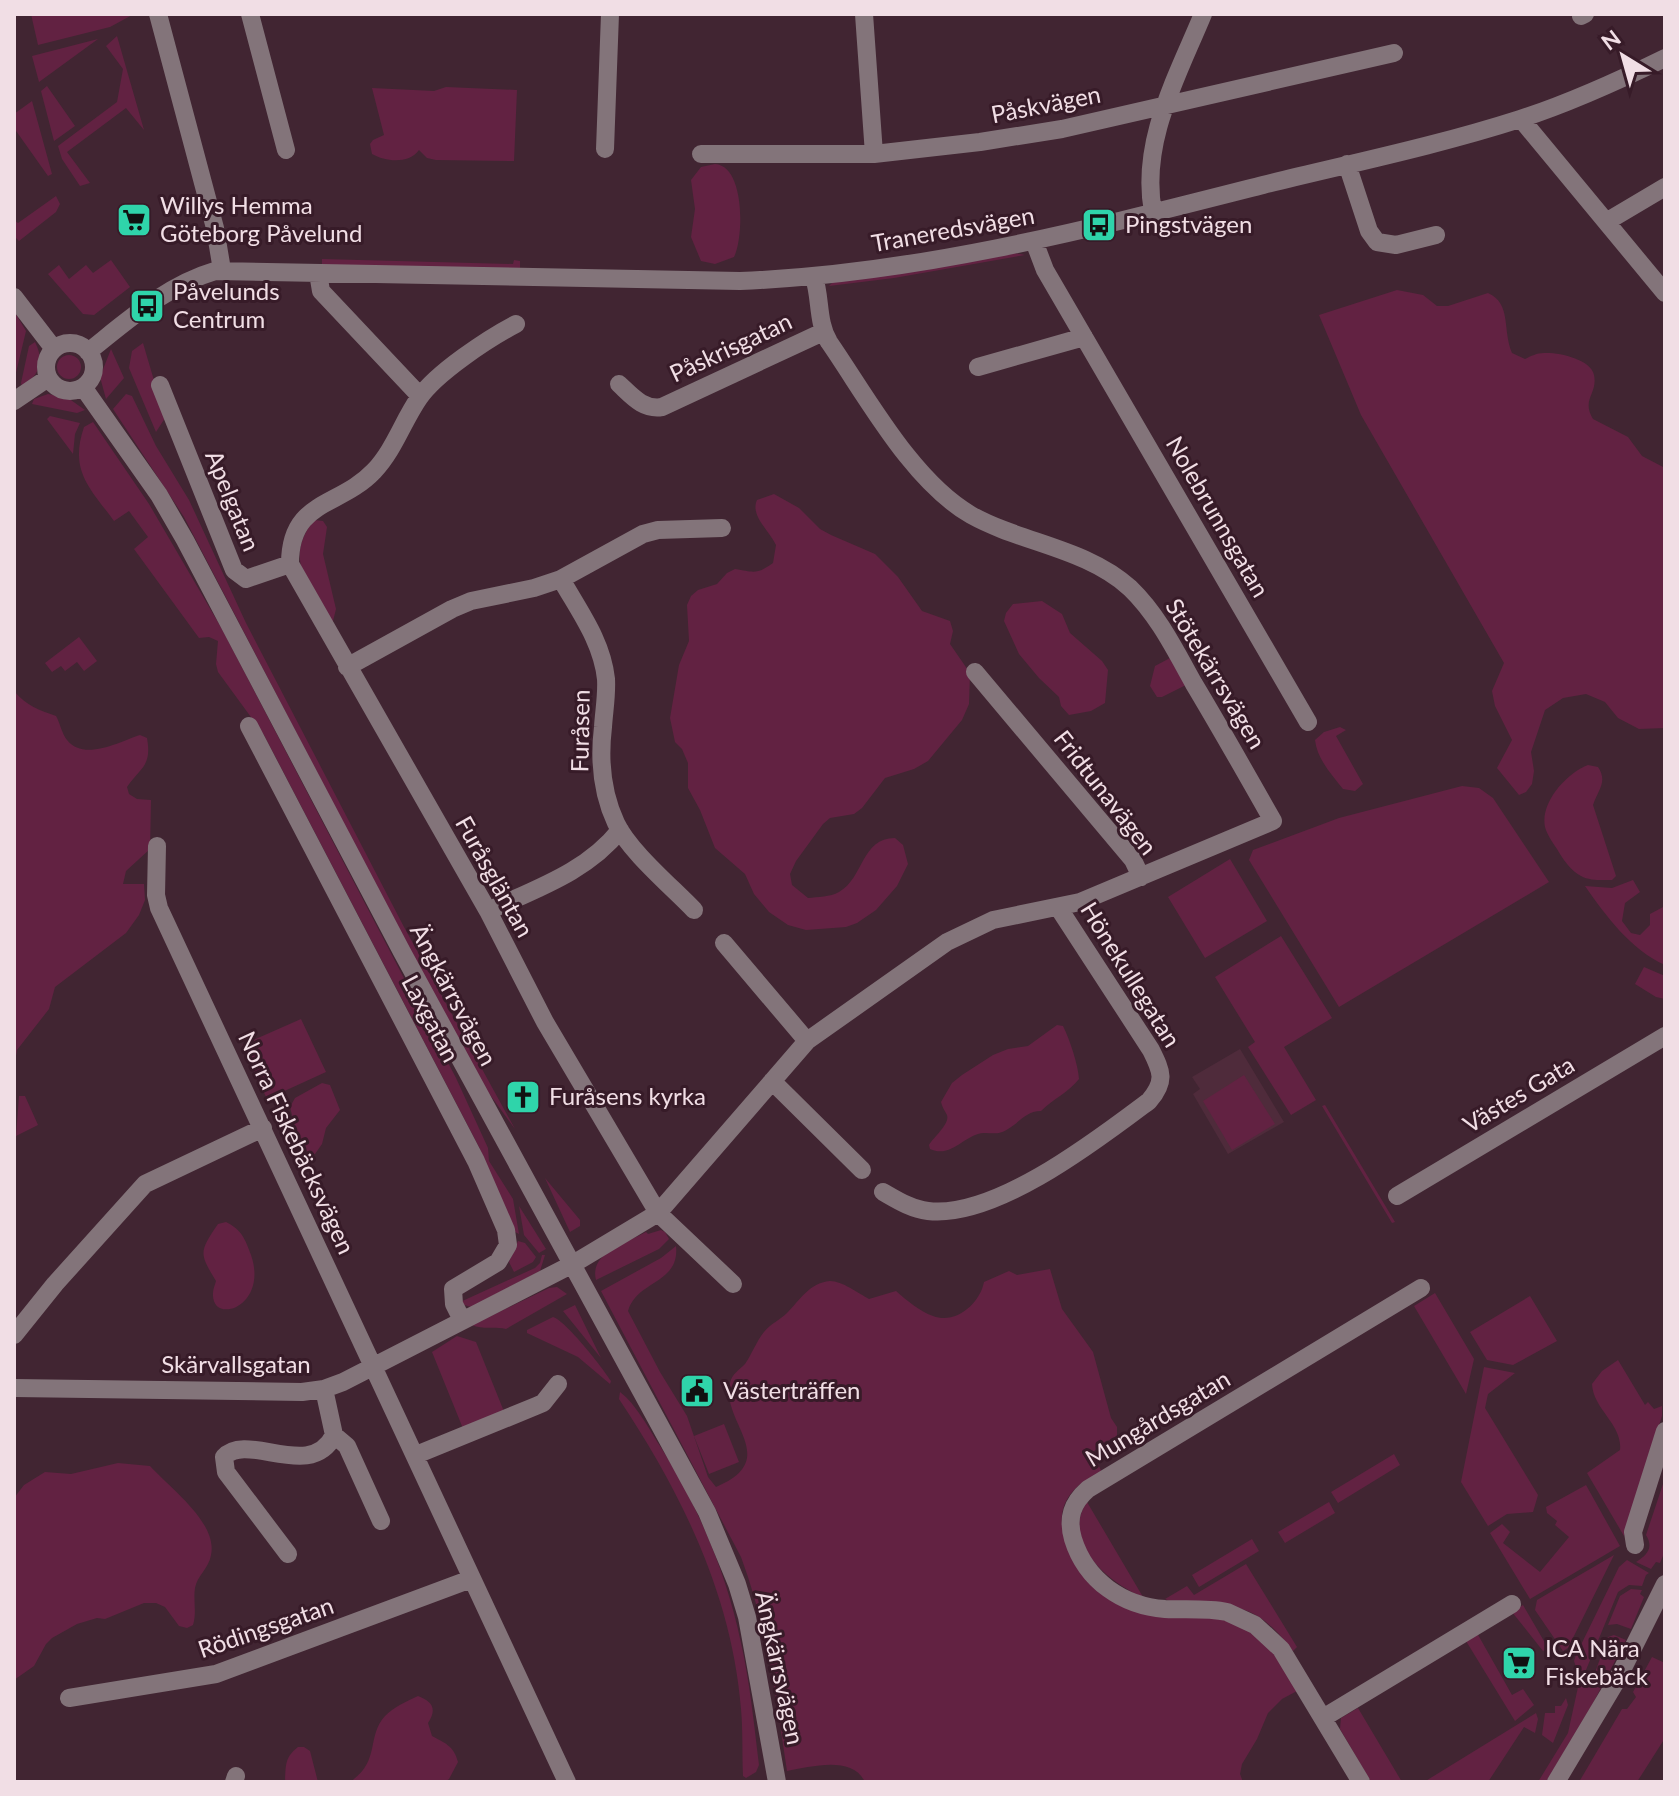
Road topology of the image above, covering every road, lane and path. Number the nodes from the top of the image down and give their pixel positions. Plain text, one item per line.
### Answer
1 (158, 14) edge
2 (250, 14) edge
3 (610, 14) edge
4 (864, 14) edge
5 (1203, 14) edge
6 (1394, 53) dead end
7 (1665, 58) edge
8 (1167, 103) junction
9 (1521, 119) junction
10 (605, 149) dead end
11 (286, 150) dead end
12 (701, 154) dead end
13 (874, 154) junction
14 (1347, 164) junction
15 (1665, 187) edge
16 (1153, 212) junction
17 (1606, 222) junction
18 (1436, 235) dead end
19 (1034, 241) junction
20 (222, 270) junction
21 (318, 273) junction
22 (814, 277) junction
23 (1665, 293) edge
24 (14, 297) edge
25 (516, 324) dead end
26 (823, 332) junction
27 (1084, 337) junction
28 (54, 349) junction
29 (88, 352) junction
30 (978, 367) dead end
31 (48, 378) junction
32 (619, 384) dead end
33 (160, 385) dead end
34 (83, 387) junction
35 (420, 396) junction
36 (14, 401) edge
37 (722, 528) dead end
38 (290, 564) junction
39 (561, 579) junction
40 (347, 667) junction
41 (975, 672) dead end
42 (1308, 722) dead end
43 (249, 726) dead end
44 (620, 830) junction
45 (157, 846) dead end
46 (1141, 877) junction
47 (1058, 907) junction
48 (694, 910) dead end
49 (488, 911) junction
50 (724, 943) dead end
51 (1665, 1036) edge
52 (807, 1041) junction
53 (772, 1081) junction
54 (263, 1128) junction
55 (862, 1170) dead end
56 (883, 1192) dead end
57 (1397, 1196) dead end
58 (658, 1213) junction
59 (573, 1264) junction
60 (733, 1284) dead end
61 (1421, 1288) dead end
62 (462, 1320) junction
63 (14, 1335) edge
64 (373, 1367) junction
65 (558, 1384) dead end
66 (14, 1388) edge
67 (324, 1389) junction
68 (1665, 1431) edge
69 (334, 1435) junction
70 (416, 1455) junction
71 (381, 1521) dead end
72 (1635, 1545) dead end
73 (288, 1554) dead end
74 (471, 1579) junction
75 (1665, 1584) edge
76 (1512, 1604) dead end
77 (69, 1698) dead end
78 (1323, 1718) junction
79 (772, 1781) edge
80 (567, 1782) edge
81 (1361, 1782) edge
82 (1556, 1782) edge

1 - 20 street
2 - 11 street
3 - 10 street
4 - 13 street
5 - 8 street
6 - 8 street, Påskvägen
7 - 9 street, Traneredsvägen
8 - 13 street, Påskvägen
8 - 16 street
9 - 14 street, Traneredsvägen
9 - 17 street
12 - 13 street, Påskvägen
14 - 16 street, Traneredsvägen
14 - 18 street
15 - 17 street
16 - 19 street, Traneredsvägen
17 - 23 street
19 - 22 street, Traneredsvägen
19 - 27 street, Nolebrunnsgatan
20 - 21 street, Traneredsvägen
20 - 29 street, Traneredsvägen
21 - 22 street, Traneredsvägen
21 - 35 street
22 - 26 street, Stötekärrsvägen
24 - 28 street
25 - 35 street, Apelgatan
26 - 32 street, Påskrisgatan
26 - 46 street, Stötekärrsvägen
27 - 30 street
27 - 42 street, Nolebrunnsgatan
28 - 29 street
28 - 31 street
29 - 34 street
31 - 34 street
31 - 36 street
33 - 38 street, Apelgatan
34 - 59 street, Ängkärrsvägen
35 - 38 street, Apelgatan
37 - 39 street
38 - 40 street, Furåsgläntan
39 - 40 street
39 - 44 street, Furåsen
40 - 49 street, Furåsgläntan
41 - 46 street, Fridtunavägen
43 - 62 street, Laxgatan
44 - 48 street, Furåsen
44 - 49 street
45 - 54 street, Norra Fiskebäcksvägen
46 - 47 street, Fridtunavägen
47 - 52 street, Fridtunavägen
47 - 56 street, Hönekullegatan
49 - 58 street, Furåsgläntan
50 - 52 street
51 - 57 street, Västes Gata
52 - 53 street, Skärvallsgatan
53 - 55 street
53 - 58 street, Skärvallsgatan
54 - 63 street
54 - 64 street, Norra Fiskebäcksvägen
58 - 59 street, Skärvallsgatan
58 - 60 street, Furåsgläntan
59 - 62 street, Skärvallsgatan
59 - 79 street, Ängkärrsvägen
61 - 78 street, Mungårdsgatan
62 - 64 street, Skärvallsgatan
64 - 67 street, Skärvallsgatan
64 - 70 street, Norra Fiskebäcksvägen
65 - 70 street
66 - 67 street, Skärvallsgatan
67 - 69 street
68 - 72 street
69 - 71 street
69 - 73 street
70 - 74 street, Norra Fiskebäcksvägen
74 - 77 street, Rödingsgatan
74 - 80 street, Norra Fiskebäcksvägen
75 - 82 street
76 - 78 street
78 - 81 street, Mungårdsgatan

